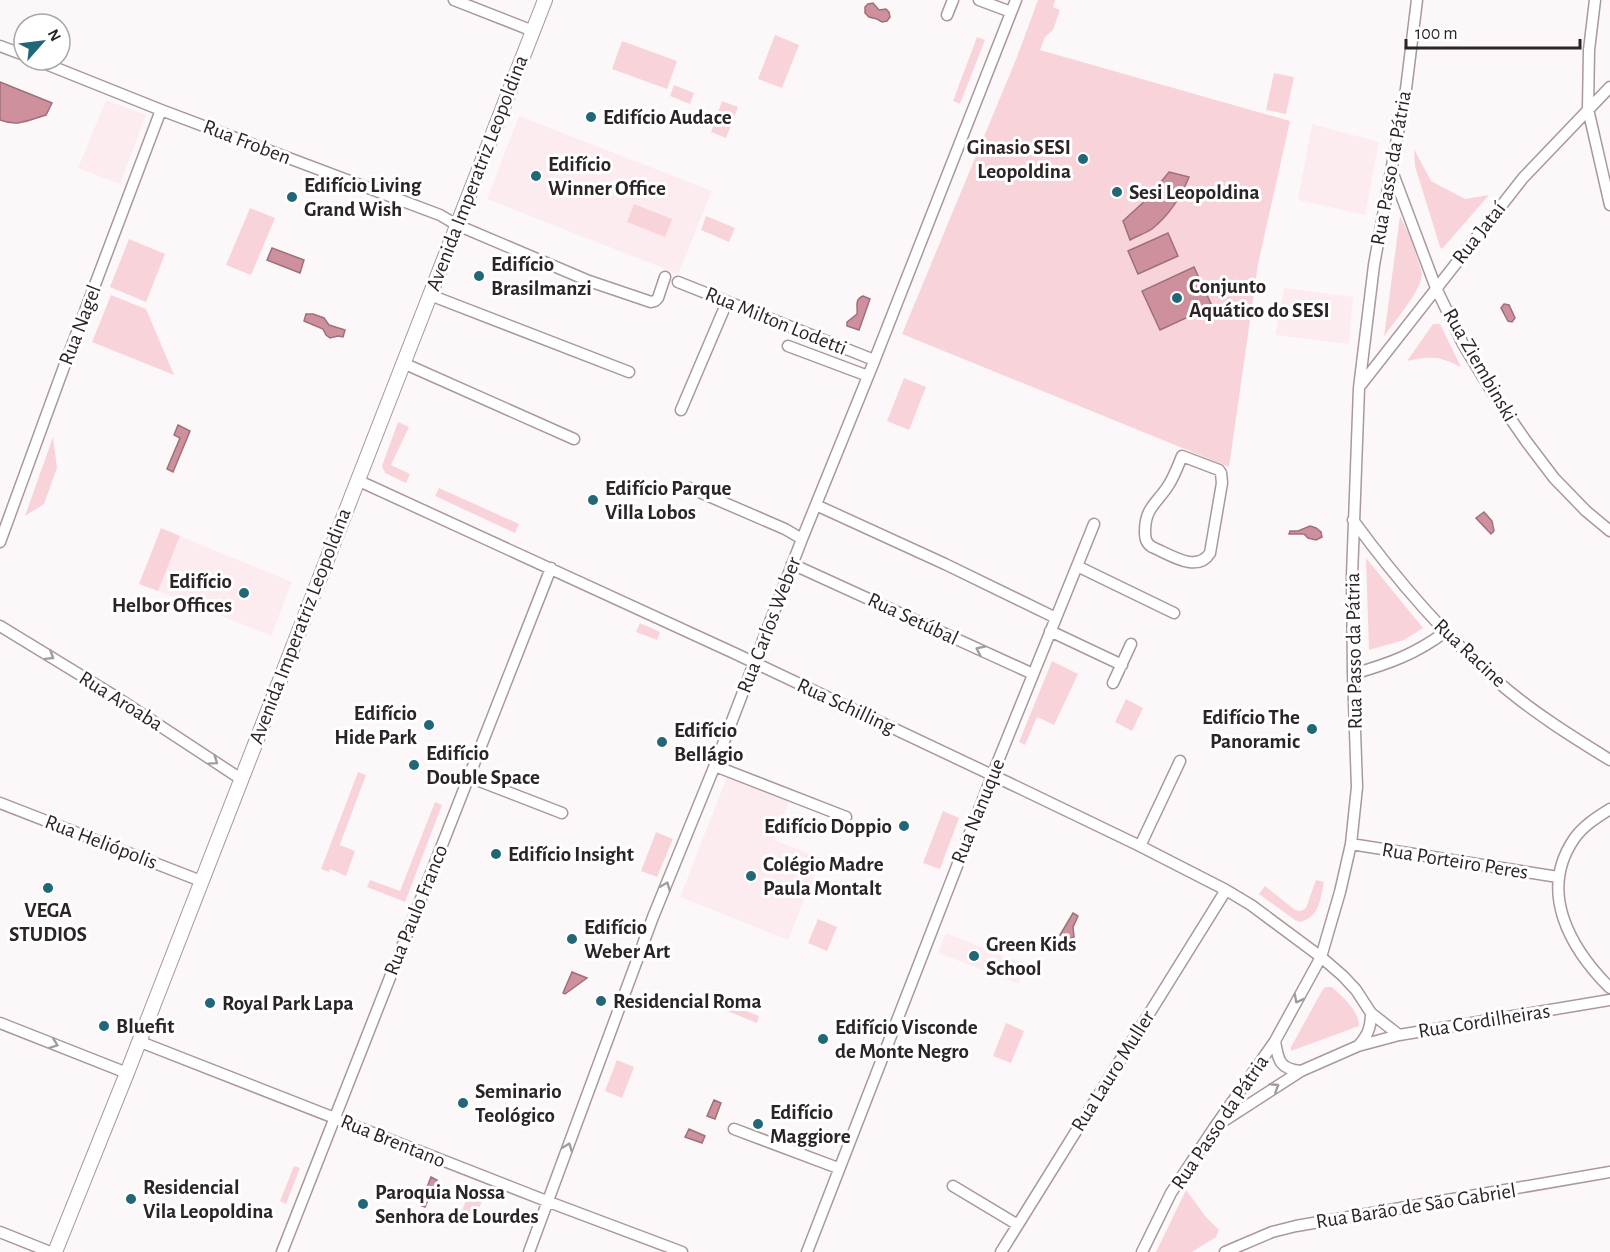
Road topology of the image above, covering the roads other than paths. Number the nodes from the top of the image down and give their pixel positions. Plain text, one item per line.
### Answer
1 (454, 0) edge
2 (545, 0) edge
3 (953, 0) edge
4 (979, 0) edge
5 (1016, 0) edge
6 (1417, 0) edge
7 (1595, 0) edge
8 (1011, 12) junction
9 (947, 15) dead end
10 (533, 31) junction
11 (66, 72) edge
12 (1610, 87) edge
13 (1588, 109) junction
14 (161, 110) junction
15 (1392, 171) junction
16 (1610, 205) edge
17 (457, 225) junction
18 (665, 277) dead end
19 (678, 282) dead end
20 (1436, 288) junction
21 (430, 295) junction
22 (728, 302) junction
23 (788, 346) dead end
24 (874, 360) junction
25 (402, 363) junction
26 (629, 372) dead end
27 (868, 376) junction
28 (1359, 388) junction
29 (681, 410) dead end
30 (574, 439) dead end
31 (357, 480) junction
32 (690, 488) dead end
33 (816, 505) junction
34 (1152, 506) joint
35 (1353, 520) junction
36 (1094, 524) dead end
37 (1610, 531) edge
38 (802, 539) junction
39 (0, 542) edge
40 (792, 564) junction
41 (1077, 566) junction
42 (550, 568) junction
43 (1174, 613) dead end
44 (1056, 618) junction
45 (0, 626) edge
46 (1050, 631) junction
47 (1445, 632) junction
48 (1131, 644) dead end
49 (753, 663) junction
50 (1122, 665) junction
51 (1033, 674) junction
52 (1353, 674) junction
53 (1113, 683) dead end
54 (1610, 760) edge
55 (1180, 761) dead end
56 (714, 766) junction
57 (992, 776) junction
58 (469, 777) junction
59 (241, 779) junction
60 (0, 803) edge
61 (1610, 809) edge
62 (562, 813) dead end
63 (846, 817) dead end
64 (1351, 844) junction
65 (1140, 846) junction
66 (1558, 878) junction
67 (201, 881) junction
68 (1226, 890) junction
69 (1321, 957) junction
70 (1610, 988) edge
71 (1610, 1000) edge
72 (1371, 1013) junction
73 (0, 1023) edge
74 (1399, 1035) junction
75 (138, 1041) junction
76 (1275, 1041) junction
77 (1358, 1046) junction
78 (1302, 1071) junction
79 (127, 1073) junction
80 (335, 1117) junction
81 (1214, 1128) junction
82 (734, 1129) dead end
83 (838, 1168) junction
84 (1610, 1172) edge
85 (953, 1186) dead end
86 (549, 1202) junction
87 (1018, 1225) junction
88 (0, 1232) edge
89 (50, 1252) edge
90 (55, 1252) edge
91 (282, 1252) edge
92 (529, 1252) edge
93 (682, 1252) edge
94 (807, 1252) edge
95 (1001, 1252) edge
96 (1142, 1252) edge
97 (1226, 1252) edge

1 - 10 street
2 - 10 main road, Avenida Imperatriz Leopoldina
3 - 9 street
4 - 8 street
5 - 8 street, Rua Carlos Weber
6 - 15 street, Rua Passo da Pátria
7 - 13 street
8 - 24 street, Rua Carlos Weber
10 - 17 main road, Avenida Imperatriz Leopoldina
11 - 14 street, Rua Froben
12 - 13 street, Rua Jataí
13 - 16 street
13 - 20 street, Rua Jataí
14 - 17 street, Rua Froben
14 - 39 street, Rua Nagel
15 - 20 street, Rua Ziembinski
15 - 28 street, Rua Passo da Pátria
17 - 18 street, Rua Froben
17 - 21 main road, Avenida Imperatriz Leopoldina
19 - 22 street, Rua Milton Lodetti
20 - 28 street, Rua Jataí
20 - 37 street, Rua Ziembinski
21 - 25 main road, Avenida Imperatriz Leopoldina
21 - 26 street
22 - 24 street, Rua Milton Lodetti
22 - 29 street
23 - 27 street
24 - 27 street, Rua Carlos Weber
25 - 30 street
25 - 31 main road, Avenida Imperatriz Leopoldina
27 - 33 street, Rua Carlos Weber
28 - 35 street, Rua Passo da Pátria
31 - 42 street, Rua Schilling
31 - 59 main road, Avenida Imperatriz Leopoldina
32 - 38 street
33 - 38 street, Rua Carlos Weber
33 - 44 street
34 - 34 street
35 - 47 street, Rua Racine
35 - 52 street, Rua Passo da Pátria
36 - 41 street, Rua Nanuque
38 - 40 street, Rua Carlos Weber
40 - 49 street, Rua Carlos Weber
51 -> 40 street, Rua Setúbal
41 - 43 street
41 - 44 street, Rua Nanuque
42 - 49 street, Rua Schilling
42 - 58 street, Rua Paulo Franco
44 - 46 street, Rua Nanuque
45 -> 59 street, Rua Aroaba
46 - 50 street
46 - 51 street, Rua Nanuque
47 - 52 street
47 - 54 street, Rua Racine
48 - 50 street
49 - 56 street, Rua Carlos Weber
49 - 57 street, Rua Schilling
50 - 53 street
51 - 57 street, Rua Nanuque
52 - 64 street, Rua Passo da Pátria
55 - 65 street
56 - 63 street
86 -> 56 street, Rua Carlos Weber
57 - 65 street, Rua Schilling
57 - 83 street, Rua Nanuque
58 - 62 street
58 - 80 street, Rua Paulo Franco
59 - 67 main road, Avenida Imperatriz Leopoldina
60 - 67 street, Rua Heliópolis
61 - 66 street
64 - 66 street, Rua Porteiro Peres
64 - 69 street, Rua Passo da Pátria
65 - 68 street, Rua Schilling
66 - 70 street
67 - 75 main road, Avenida Imperatriz Leopoldina
68 - 69 street, Rua Schilling
68 - 87 street, Rua Lauro Muller
69 - 72 street, Rua Schilling
69 -> 76 street, Rua Passo da Pátria
71 - 74 street, Rua Cordilheiras
72 - 74 street, Rua Schilling
72 - 77 street
73 -> 79 street
74 - 77 street, Rua Cordilheiras
75 - 79 main road, Avenida Imperatriz Leopoldina
75 - 80 street, Rua Brentano
76 - 78 street
76 - 81 street, Rua Passo da Pátria
77 - 78 street, Rua Cordilheiras
81 -> 78 street, Rua Cordilheiras
79 - 90 main road, Avenida Imperatriz Leopoldina
80 - 86 street, Rua Brentano
80 - 91 street, Rua Paulo Franco
81 - 96 street, Rua Passo da Pátria
82 - 83 street
83 - 94 street, Rua Nanuque
84 - 97 street, Rua Barão de São Gabriel
85 - 87 street
86 - 92 street, Rua Carlos Weber
86 - 93 street, Rua Brentano
87 - 95 street, Rua Lauro Muller
88 - 89 street

